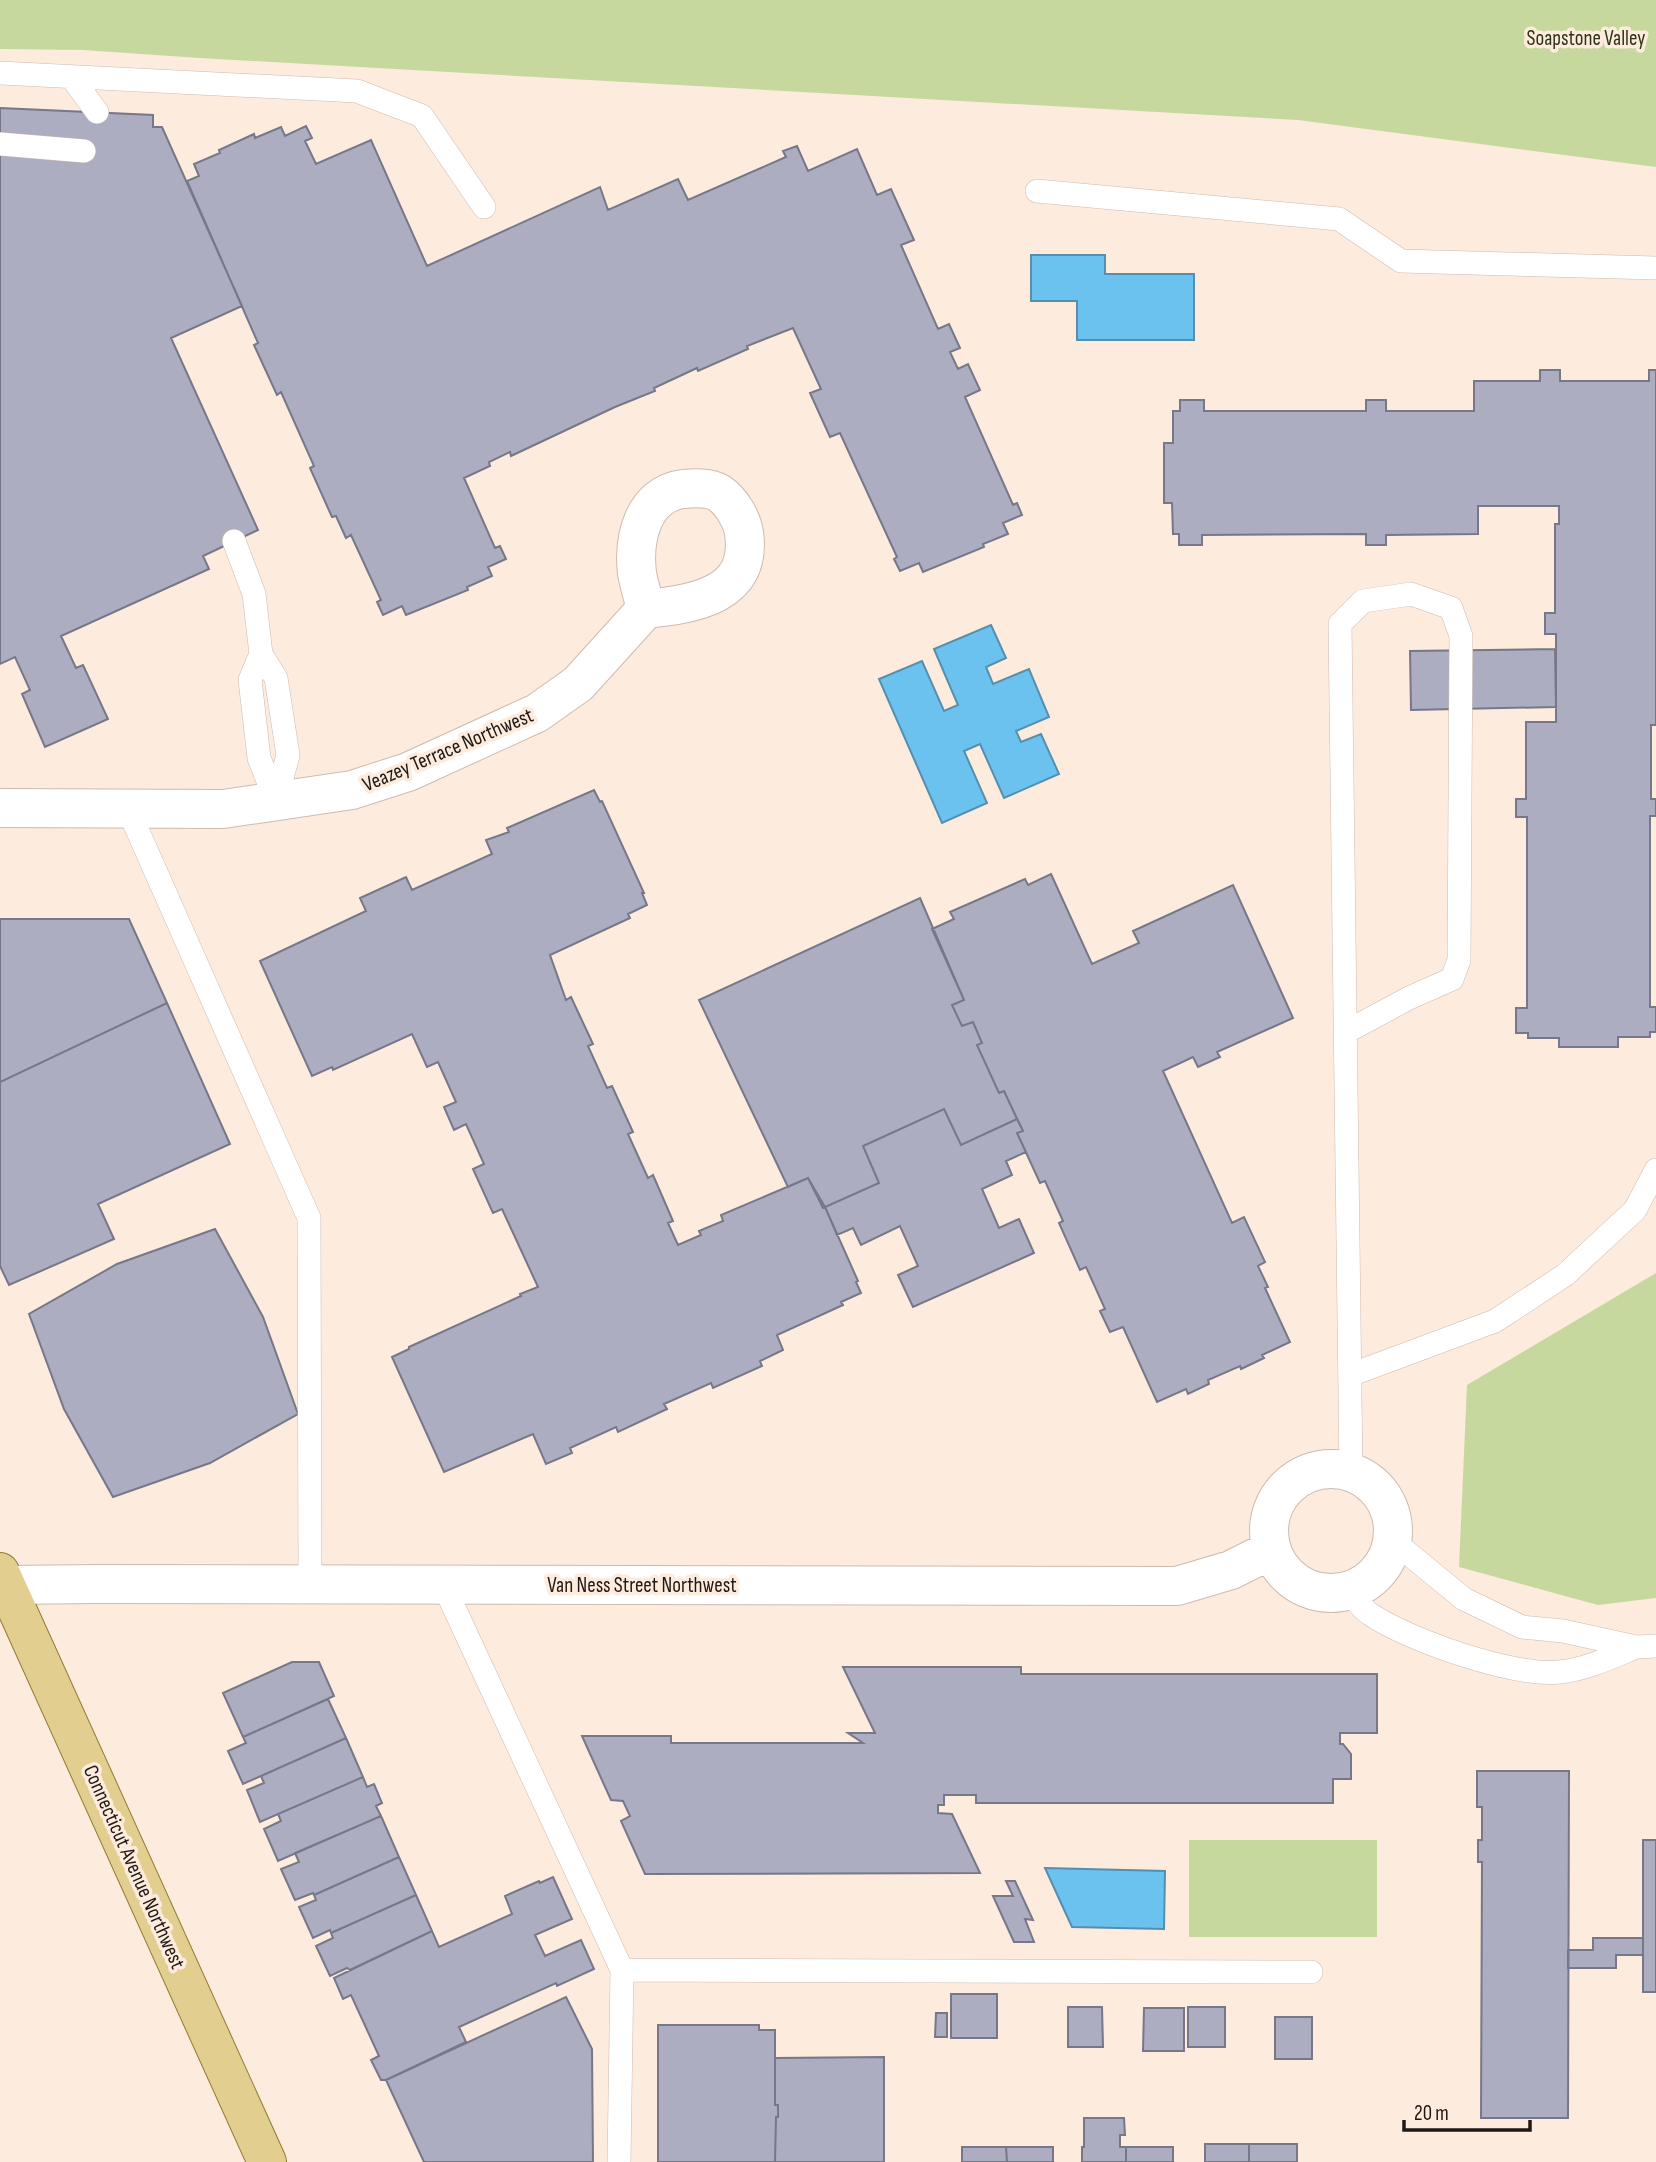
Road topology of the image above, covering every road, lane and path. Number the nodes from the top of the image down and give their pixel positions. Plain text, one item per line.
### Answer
1 (0, 73) edge
2 (72, 78) junction
3 (97, 113) dead end
4 (0, 144) edge
5 (84, 151) dead end
6 (1037, 191) dead end
7 (484, 207) dead end
8 (1656, 268) edge
9 (234, 541) dead end
10 (646, 609) dead end
11 (276, 801) junction
12 (0, 808) edge
13 (128, 809) junction
14 (1346, 1032) junction
15 (1656, 1170) edge
16 (1350, 1375) junction
17 (1352, 1472) junction
18 (1393, 1541) junction
19 (1271, 1550) junction
20 (3, 1578) edge
21 (310, 1584) junction
22 (443, 1584) junction
23 (1348, 1591) junction
24 (1646, 1647) edge
25 (622, 1970) junction
26 (1311, 1972) dead end
27 (267, 2162) edge
28 (619, 2162) edge

1 - 2 lane
2 - 3 lane
2 - 7 lane
4 - 5 lane
6 - 8 lane
9 - 11 lane
10 - 11 street, Veazey Terrace Northwest
11 - 13 street, Veazey Terrace Northwest
12 - 13 street, Veazey Terrace Northwest
13 - 21 lane
14 - 14 lane
14 - 16 lane
15 - 16 lane
16 - 17 lane
17 - 18 street
17 - 19 street
18 - 23 street
18 - 24 lane
19 - 22 street, Van Ness Street Northwest
19 - 23 street
20 - 21 street, Van Ness Street Northwest
20 - 27 main road, Connecticut Avenue Northwest
21 - 22 street, Van Ness Street Northwest
22 - 25 lane
23 - 24 lane
25 - 26 lane
25 - 28 lane

